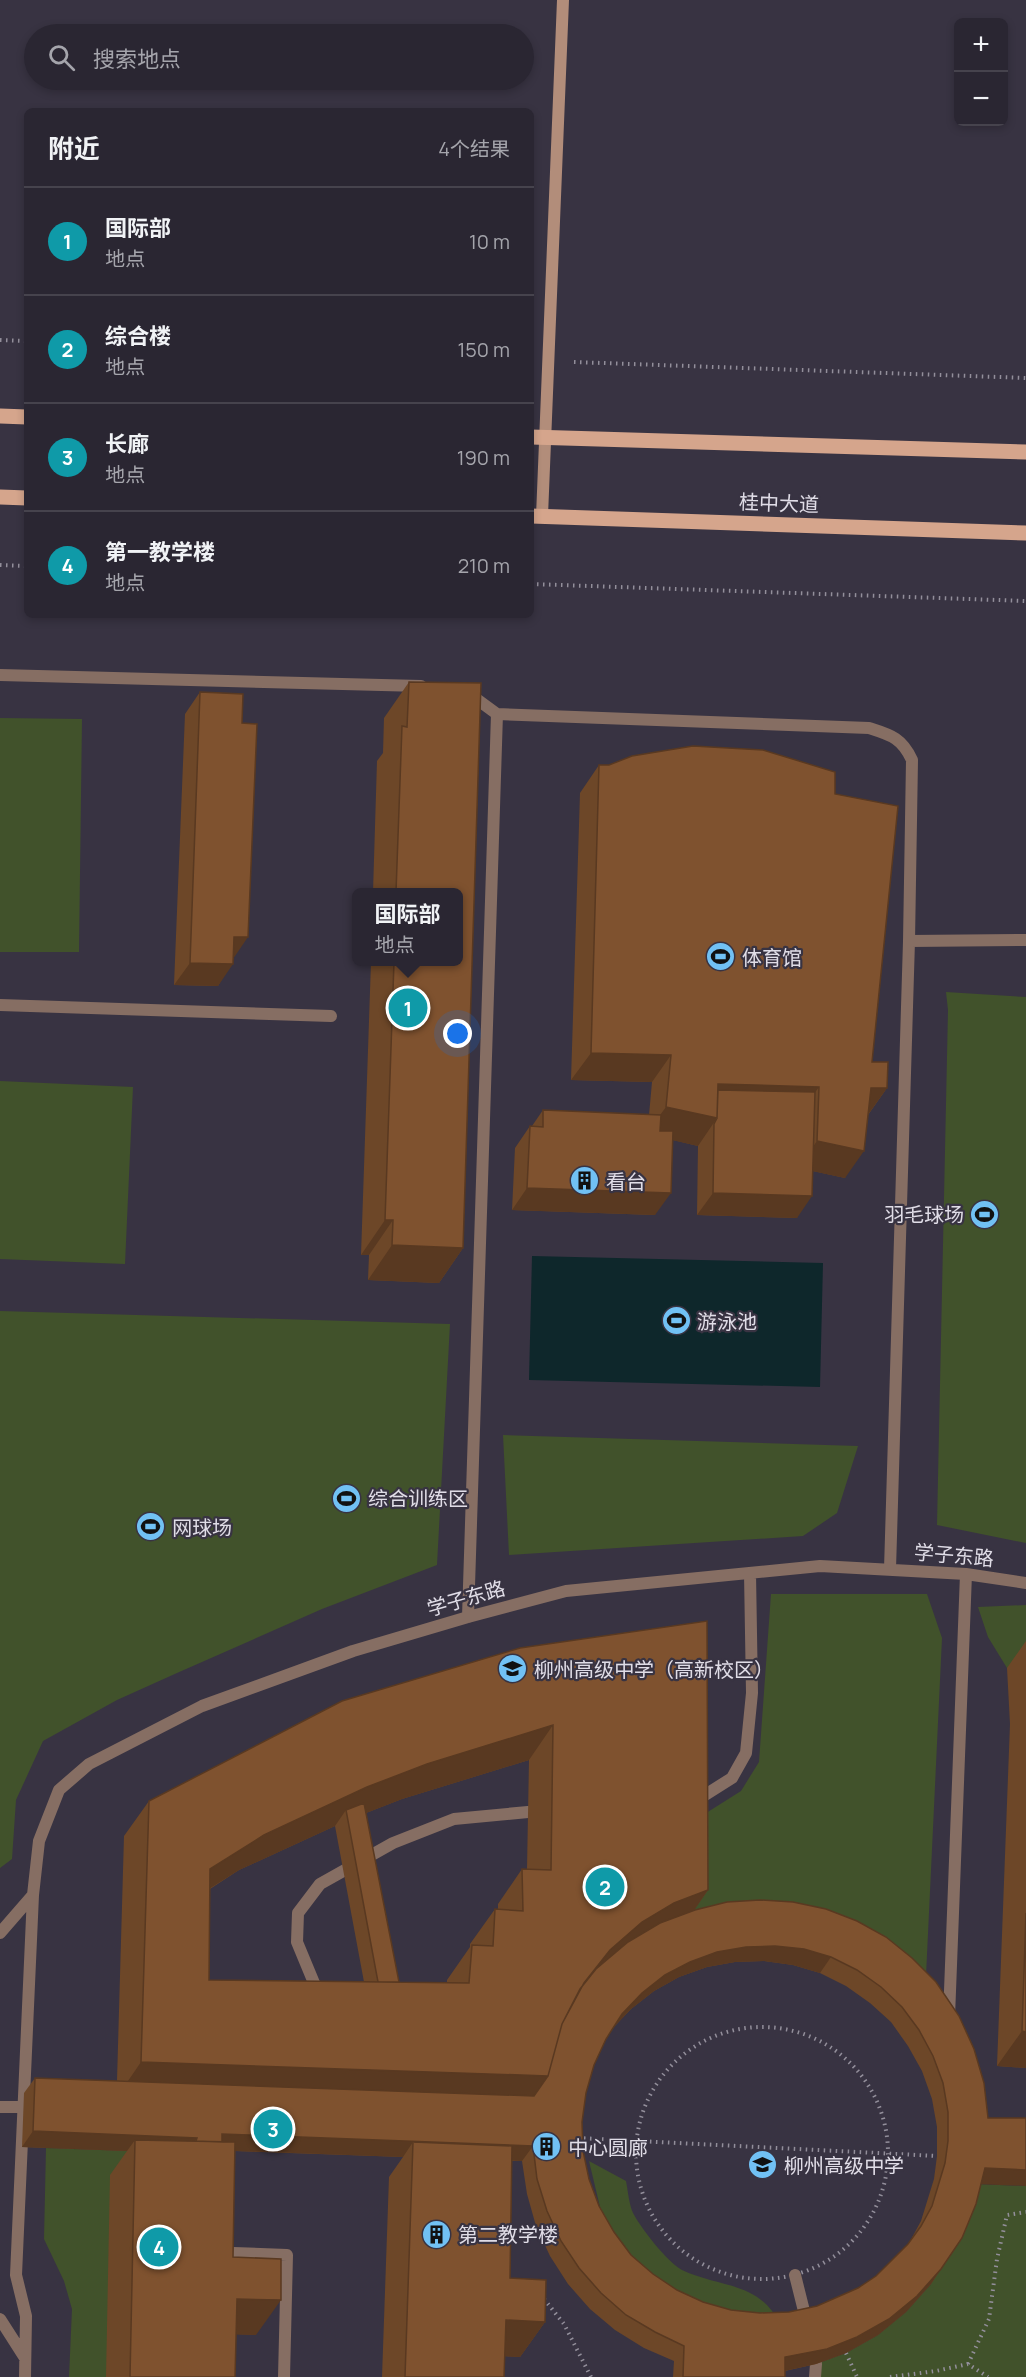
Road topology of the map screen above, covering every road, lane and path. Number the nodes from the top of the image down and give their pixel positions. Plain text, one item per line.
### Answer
1 (563, 0) edge
2 (0, 340) edge
3 (24, 341) edge
4 (550, 361) junction
5 (1026, 378) edge
6 (0, 416) edge
7 (24, 417) edge
8 (534, 437) edge
9 (547, 438) junction
10 (1026, 452) edge
11 (0, 497) edge
12 (24, 498) edge
13 (537, 516) edge
14 (1026, 533) edge
15 (0, 565) edge
16 (24, 566) edge
17 (534, 584) edge
18 (1026, 601) edge
19 (0, 675) edge
20 (498, 714) junction
21 (1026, 940) edge
22 (909, 941) junction
23 (0, 1005) edge
24 (331, 1016) dead end
25 (890, 1569) junction
26 (750, 1573) junction
27 (966, 1574) junction
28 (1026, 1583) edge
29 (468, 1617) junction
30 (684, 1809) edge
31 (528, 1812) dead end
32 (33, 1895) junction
33 (0, 1933) edge
34 (325, 2008) edge
35 (949, 2032) edge
36 (0, 2106) edge
37 (23, 2107) junction
38 (572, 2138) edge
39 (637, 2140) junction
40 (889, 2154) junction
41 (937, 2156) dead end
42 (1026, 2212) edge
43 (233, 2253) edge
44 (795, 2275) junction
45 (539, 2293) edge
46 (0, 2319) edge
47 (846, 2353) edge
48 (26, 2359) junction
49 (968, 2364) junction
50 (25, 2377) edge
51 (284, 2377) edge
52 (591, 2377) edge
53 (816, 2377) edge
54 (856, 2377) edge
55 (890, 2377) edge
56 (988, 2377) edge

1 - 4 street
2 - 3 path
4 - 5 path
4 - 9 street
6 - 7 main road
8 - 9 main road
9 - 10 main road
9 - 13 street
11 - 12 main road
13 - 14 main road, 桂中大道
15 - 16 path
17 - 18 path
19 - 20 lane
20 - 22 lane
20 - 29 lane
21 - 22 lane
22 - 25 lane
23 - 24 lane
25 - 26 lane, 学子东路
25 - 27 lane, 学子东路
26 - 29 lane, 学子东路
26 - 30 lane
27 - 28 lane, 学子东路
27 - 35 lane
29 - 32 lane, 学子东路
31 - 34 lane
32 - 33 lane
32 - 37 lane, 学子东路
36 - 37 lane
37 - 48 lane, 学子东路
38 - 39 path
39 - 40 path
39 - 40 path
39 - 44 path
40 - 41 path
40 - 44 path
42 - 49 path
43 - 51 lane
44 - 53 lane
45 - 52 path
46 - 48 lane
47 - 54 path
48 - 50 lane, 学子东路
49 - 55 path
49 - 56 path

